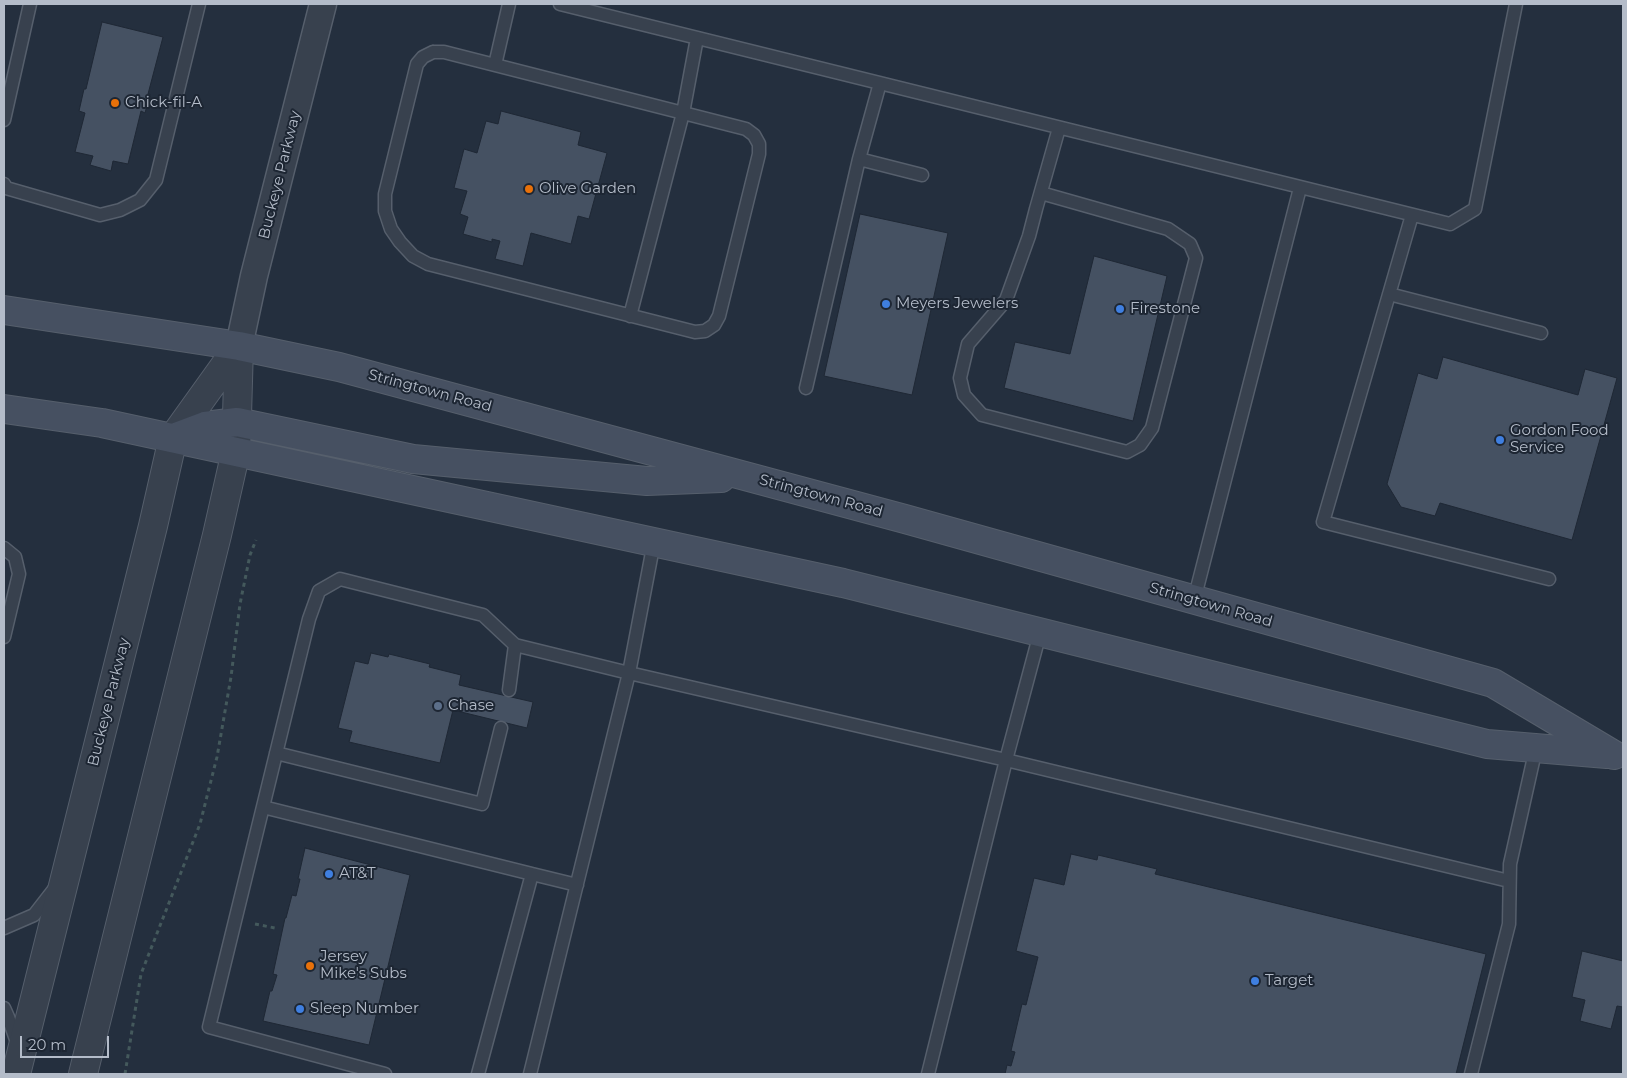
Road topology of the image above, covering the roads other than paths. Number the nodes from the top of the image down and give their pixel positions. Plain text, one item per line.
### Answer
1 (30, 4) edge
2 (199, 4) edge
3 (323, 4) edge
4 (509, 4) edge
5 (560, 4) edge
6 (1516, 4) edge
7 (698, 38) junction
8 (495, 64) junction
9 (880, 83) junction
10 (683, 113) junction
11 (4, 120) edge
12 (1059, 128) junction
13 (859, 158) junction
14 (922, 175) dead end
15 (4, 184) edge
16 (1300, 188) junction
17 (1041, 192) junction
18 (1412, 215) junction
19 (1389, 294) junction
20 (4, 310) edge
21 (630, 316) junction
22 (1541, 333) dead end
23 (239, 346) junction
24 (806, 388) dead end
25 (4, 410) edge
26 (237, 422) junction
27 (173, 438) junction
28 (236, 451) junction
29 (749, 476) junction
30 (654, 542) junction
31 (4, 548) edge
32 (1549, 579) dead end
33 (1194, 600) junction
34 (1040, 632) junction
35 (4, 637) edge
36 (515, 645) junction
37 (629, 673) junction
38 (509, 690) dead end
39 (501, 728) dead end
40 (1536, 748) junction
41 (276, 753) junction
42 (1619, 756) edge
43 (1006, 760) junction
44 (263, 807) junction
45 (66, 874) junction
46 (532, 874) junction
47 (1509, 881) junction
48 (576, 884) junction
49 (4, 928) edge
50 (4, 1008) edge
51 (18, 1064) edge
52 (83, 1074) edge
53 (385, 1074) edge
54 (478, 1074) edge
55 (530, 1074) edge
56 (928, 1074) edge
57 (1471, 1074) edge

1 - 11 lane
2 - 15 lane
3 - 23 street, Buckeye Parkway
4 - 8 lane
5 - 7 lane
6 - 18 lane
7 - 9 lane
7 - 10 lane
8 - 10 lane
8 - 21 lane
9 - 12 lane
9 - 13 lane
10 - 21 lane
10 - 21 lane
12 - 16 lane
12 - 17 lane
13 - 14 lane
13 - 24 lane
16 - 18 lane
16 - 33 lane
17 - 17 lane
18 - 19 lane
19 - 22 lane
19 - 32 lane
20 - 23 main road, Stringtown Road
23 - 26 street, Buckeye Parkway
23 - 27 street, Buckeye Parkway
23 - 29 main road, Stringtown Road
25 - 27 main road, Stringtown Road
26 - 27 main road
26 - 28 street, Buckeye Parkway
26 - 29 main road
27 - 28 main road, Stringtown Road
27 - 45 street, Buckeye Parkway
28 - 30 main road, Stringtown Road
28 - 52 street, Buckeye Parkway
29 - 33 main road, Stringtown Road
30 - 34 main road, Stringtown Road
30 - 37 lane
31 - 35 lane
33 - 42 main road, Stringtown Road
34 - 40 main road, Stringtown Road
34 - 43 lane
36 - 37 lane
36 - 38 lane
36 - 41 lane
37 - 43 lane
37 - 48 lane
39 - 41 lane
40 - 42 main road, Stringtown Road
40 - 47 lane
41 - 44 lane
43 - 47 lane
43 - 56 lane
44 - 46 lane
44 - 53 lane
45 - 49 lane
45 - 51 street, Buckeye Parkway
46 - 48 lane
46 - 54 lane
47 - 57 lane
48 - 55 lane
50 - 51 lane

